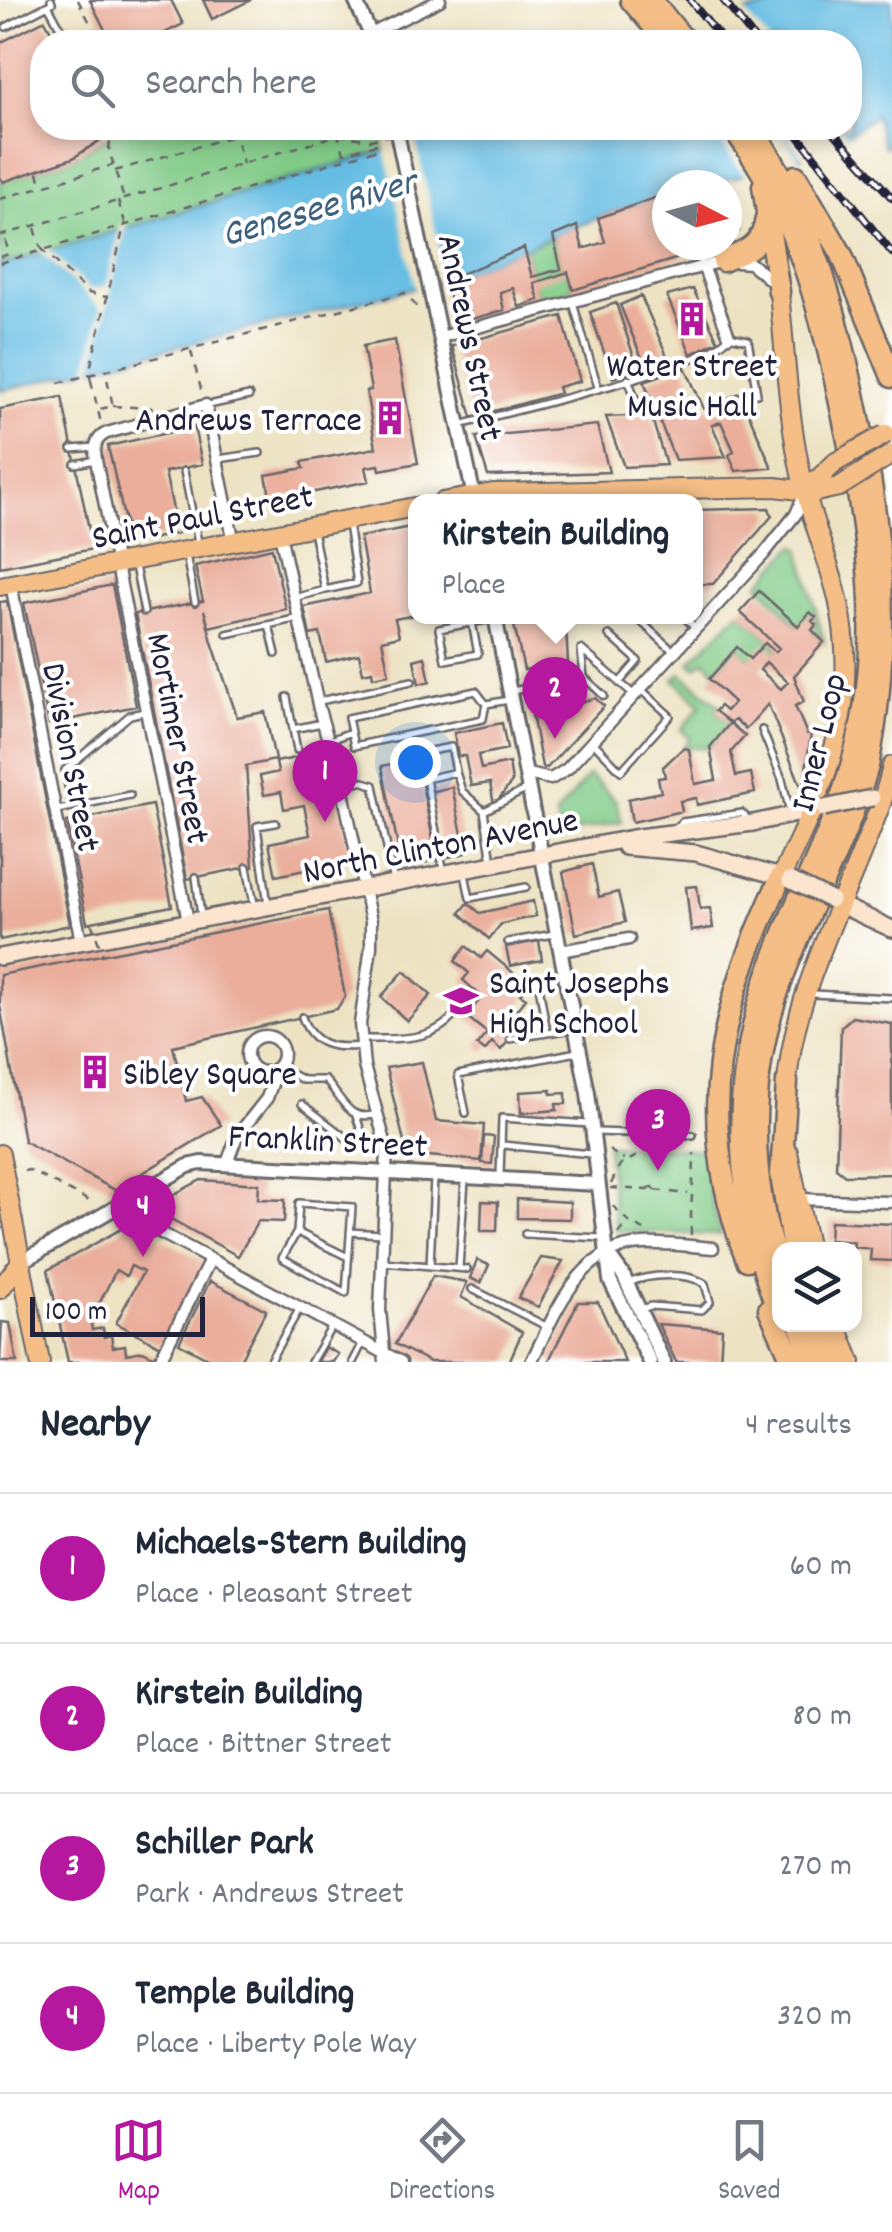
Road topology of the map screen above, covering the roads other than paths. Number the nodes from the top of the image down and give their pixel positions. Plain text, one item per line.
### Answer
1 (356, 0) edge
2 (440, 0) edge
3 (49, 2) edge
4 (638, 3) edge
5 (6, 27) dead end
6 (62, 30) edge
7 (369, 30) edge
8 (386, 30) edge
9 (658, 30) edge
10 (671, 30) edge
11 (394, 140) edge
12 (753, 140) edge
13 (753, 140) edge
14 (773, 170) junction
15 (766, 201) junction
16 (709, 260) edge
17 (713, 264) junction
18 (779, 292) junction
19 (573, 303) junction
20 (729, 336) junction
21 (441, 337) junction
22 (892, 377) edge
23 (628, 379) junction
24 (598, 388) junction
25 (758, 394) dead end
26 (249, 396) dead end
27 (205, 402) junction
28 (638, 405) dead end
29 (460, 425) junction
30 (889, 432) edge
31 (95, 447) junction
32 (72, 449) dead end
33 (260, 453) dead end
34 (892, 454) edge
35 (218, 459) junction
36 (96, 460) junction
37 (75, 464) dead end
38 (184, 471) dead end
39 (805, 491) junction
40 (473, 494) edge
41 (619, 494) edge
42 (408, 508) edge
43 (348, 520) junction
44 (312, 528) junction
45 (280, 534) junction
46 (234, 543) junction
47 (192, 551) junction
48 (126, 563) junction
49 (5, 585) edge
50 (325, 590) junction
51 (294, 598) junction
52 (195, 602) dead end
53 (144, 612) dead end
54 (299, 618) junction
55 (703, 620) edge
56 (463, 624) edge
57 (472, 624) edge
58 (496, 624) edge
59 (644, 624) edge
60 (691, 624) edge
61 (700, 624) edge
62 (269, 625) junction
63 (696, 628) junction
64 (227, 634) dead end
65 (609, 634) dead end
66 (674, 652) junction
67 (276, 654) dead end
68 (584, 677) junction
69 (412, 681) dead end
70 (619, 683) junction
71 (638, 692) junction
72 (511, 695) junction
73 (604, 696) dead end
74 (287, 698) dead end
75 (317, 702) junction
76 (486, 704) junction
77 (147, 711) junction
78 (322, 723) junction
79 (293, 728) junction
80 (762, 730) dead end
81 (351, 732) junction
82 (328, 741) junction
83 (592, 742) junction
84 (298, 750) dead end
85 (425, 752) dead end
86 (892, 766) edge
87 (456, 772) junction
88 (528, 781) junction
89 (342, 785) junction
90 (130, 795) dead end
91 (882, 796) edge
92 (72, 808) junction
93 (819, 809) junction
94 (56, 811) junction
95 (484, 811) junction
96 (791, 815) junction
97 (276, 824) dead end
98 (576, 848) junction
99 (542, 856) junction
100 (493, 865) junction
101 (246, 867) dead end
102 (464, 871) junction
103 (444, 875) junction
104 (196, 877) dead end
105 (785, 878) junction
106 (395, 885) junction
107 (526, 887) dead end
108 (366, 891) junction
109 (835, 902) junction
110 (262, 909) junction
111 (195, 920) junction
112 (892, 929) edge
113 (556, 933) junction
114 (628, 939) dead end
115 (81, 940) junction
116 (508, 942) dead end
117 (560, 951) junction
118 (0, 957) edge
119 (538, 980) dead end
120 (804, 994) junction
121 (892, 998) edge
122 (459, 1009) dead end
123 (302, 1017) dead end
124 (575, 1028) junction
125 (547, 1033) junction
126 (510, 1039) dead end
127 (361, 1042) junction
128 (580, 1052) junction
129 (278, 1067) joint
130 (787, 1082) junction
131 (302, 1104) dead end
132 (466, 1113) dead end
133 (380, 1114) junction
134 (356, 1116) junction
135 (592, 1128) junction
136 (694, 1135) dead end
137 (503, 1145) junction
138 (602, 1152) junction
139 (0, 1154) edge
140 (227, 1164) junction
141 (388, 1173) junction
142 (434, 1176) junction
143 (465, 1177) junction
144 (500, 1180) junction
145 (6, 1184) junction
146 (603, 1186) junction
147 (796, 1199) junction
148 (889, 1202) dead end
149 (122, 1203) junction
150 (0, 1206) edge
151 (297, 1232) junction
152 (350, 1232) junction
153 (384, 1234) junction
154 (525, 1234) dead end
155 (611, 1236) junction
156 (792, 1242) edge
157 (807, 1242) edge
158 (772, 1245) edge
159 (713, 1248) dead end
160 (609, 1254) junction
161 (349, 1257) junction
162 (210, 1260) junction
163 (21, 1262) junction
164 (382, 1262) junction
165 (430, 1266) junction
166 (459, 1268) junction
167 (467, 1269) dead end
168 (626, 1284) junction
169 (0, 1289) edge
170 (472, 1289) dead end
171 (772, 1293) edge
172 (300, 1308) junction
173 (633, 1313) junction
174 (332, 1325) junction
175 (548, 1328) junction
176 (785, 1332) edge
177 (802, 1332) edge
178 (821, 1332) edge
179 (839, 1332) edge
180 (364, 1342) junction
181 (384, 1357) edge
182 (162, 1361) edge
183 (40, 1362) edge
184 (269, 1362) edge
185 (311, 1362) edge
186 (354, 1362) edge
187 (401, 1362) edge
188 (531, 1362) edge
189 (650, 1362) edge
190 (664, 1362) edge
191 (795, 1362) edge
192 (813, 1362) edge
193 (832, 1362) edge
194 (850, 1362) edge

1 - 7 street
2 - 8 street
3 - 5 lane
3 - 6 lane
4 - 9 highway
4 - 10 highway
11 - 21 street, Andrews Street
12 - 14 highway
13 - 14 highway
14 - 15 highway
14 - 22 highway
14 - 158 highway, Inner Loop
14 - 171 highway, Inner Loop
15 - 17 highway
15 - 18 highway
16 - 17 lane
17 - 18 street
17 - 19 street
17 - 20 street
18 - 39 main road
19 - 21 street
19 - 24 lane
20 - 23 lane
20 - 25 lane
21 - 29 street, Andrews Street
23 - 24 lane
23 - 28 lane
24 - 29 lane
26 - 27 lane
27 - 31 street
27 - 35 street
29 - 40 street, Andrews Street
30 - 39 main road, bridge
31 - 32 lane
31 - 36 street, Mortimer Street
33 - 35 lane
34 - 39 main road, bridge
35 - 46 street
36 - 37 lane
36 - 48 street, Mortimer Street
38 - 47 lane
39 - 41 main road
39 - 55 street
39 - 93 main road
42 - 43 main road, Saint Paul Street
43 - 44 main road, Saint Paul Street
43 - 50 lane
44 - 45 main road, Saint Paul Street
44 - 50 lane
45 - 46 main road, Saint Paul Street
45 - 51 street
46 - 47 main road, Saint Paul Street
47 - 48 main road, Saint Paul Street
47 - 52 lane
48 - 49 main road, Saint Paul Street
48 - 53 lane
48 - 77 street, Mortimer Street
49 - 94 street, Division Street
50 - 51 lane
51 - 54 street
54 - 62 lane
54 - 75 street
56 - 57 lane
58 - 72 street
59 - 66 lane
60 - 63 lane
61 - 63 street
62 - 64 lane
62 - 67 lane
63 - 66 street
65 - 70 lane
66 - 71 street
68 - 70 lane
68 - 72 lane
68 - 73 lane
69 - 75 lane
70 - 71 lane
71 - 83 street
71 - 83 lane
72 - 76 lane
72 - 88 street
74 - 79 lane
75 - 78 street
76 - 81 lane
76 - 81 lane
77 - 92 lane
77 - 111 street, Mortimer Street
78 - 79 lane
78 - 82 street
79 - 84 lane
80 - 96 lane
81 - 82 lane
82 - 89 street
83 - 88 street
85 - 87 lane
86 - 91 main road
87 - 95 lane
87 - 103 lane
88 - 95 lane
88 - 99 street
89 - 106 lane
89 - 108 street
90 - 92 lane
91 - 93 main road, North Clinton Avenue, bridge
91 - 109 main road
92 - 94 lane
93 - 96 main road, North Clinton Avenue
93 - 105 main road
94 - 115 street, Division Street
95 - 100 lane
96 - 98 main road, North Clinton Avenue
97 - 110 lane
98 - 99 main road, North Clinton Avenue
98 - 105 main road
99 - 100 main road, North Clinton Avenue
99 - 113 street
100 - 102 main road, North Clinton Avenue
101 - 110 lane
102 - 103 main road, North Clinton Avenue
102 - 107 lane
103 - 106 main road, North Clinton Avenue
104 - 111 lane
105 - 109 main road, bridge
105 - 191 highway
106 - 108 main road, North Clinton Avenue
108 - 110 main road, North Clinton Avenue
108 - 127 street
109 - 112 main road
109 - 120 main road
110 - 111 main road, North Clinton Avenue
111 - 115 main road, North Clinton Avenue
113 - 116 lane
113 - 117 street
114 - 117 street
115 - 118 main road, North Clinton Avenue
117 - 124 street
119 - 125 lane
120 - 121 lane
120 - 130 main road
122 - 127 lane
123 - 127 lane
124 - 125 lane
124 - 128 street
125 - 126 lane
127 - 133 street
128 - 132 lane
128 - 135 street
129 - 134 lane
129 - 140 street
130 - 147 main road
130 - 156 highway
131 - 134 lane
133 - 134 lane
133 - 141 street
135 - 136 lane
135 - 137 lane
135 - 138 street
137 - 138 lane
137 - 144 lane
138 - 146 street
139 - 145 main road
140 - 141 street, Franklin Street
140 - 149 street, Franklin Street
141 - 142 street, Franklin Street
141 - 153 street
142 - 143 street, Franklin Street
142 - 165 lane
143 - 144 street, Franklin Street
143 - 166 lane
144 - 146 street, Franklin Street
145 - 150 street
145 - 163 main road
146 - 155 street
147 - 148 street
147 - 157 main road
149 - 162 street
149 - 163 street, Franklin Street
151 - 152 lane
151 - 161 lane
151 - 161 lane
152 - 153 lane
152 - 161 lane
153 - 164 street
154 - 155 lane
155 - 160 street
159 - 160 street
160 - 168 street
160 - 173 street
160 - 175 street
162 - 172 street
162 - 182 street
163 - 169 main road
163 - 183 main road
164 - 165 lane
164 - 181 street
165 - 166 lane
166 - 167 lane
168 - 173 street
168 - 173 lane
170 - 175 lane
172 - 174 street
172 - 184 lane
173 - 189 street
173 - 190 street
174 - 180 street
174 - 185 lane
175 - 188 street
176 - 191 highway
177 - 192 highway
178 - 193 highway
179 - 194 main road
180 - 181 street
180 - 186 lane
181 - 187 street

